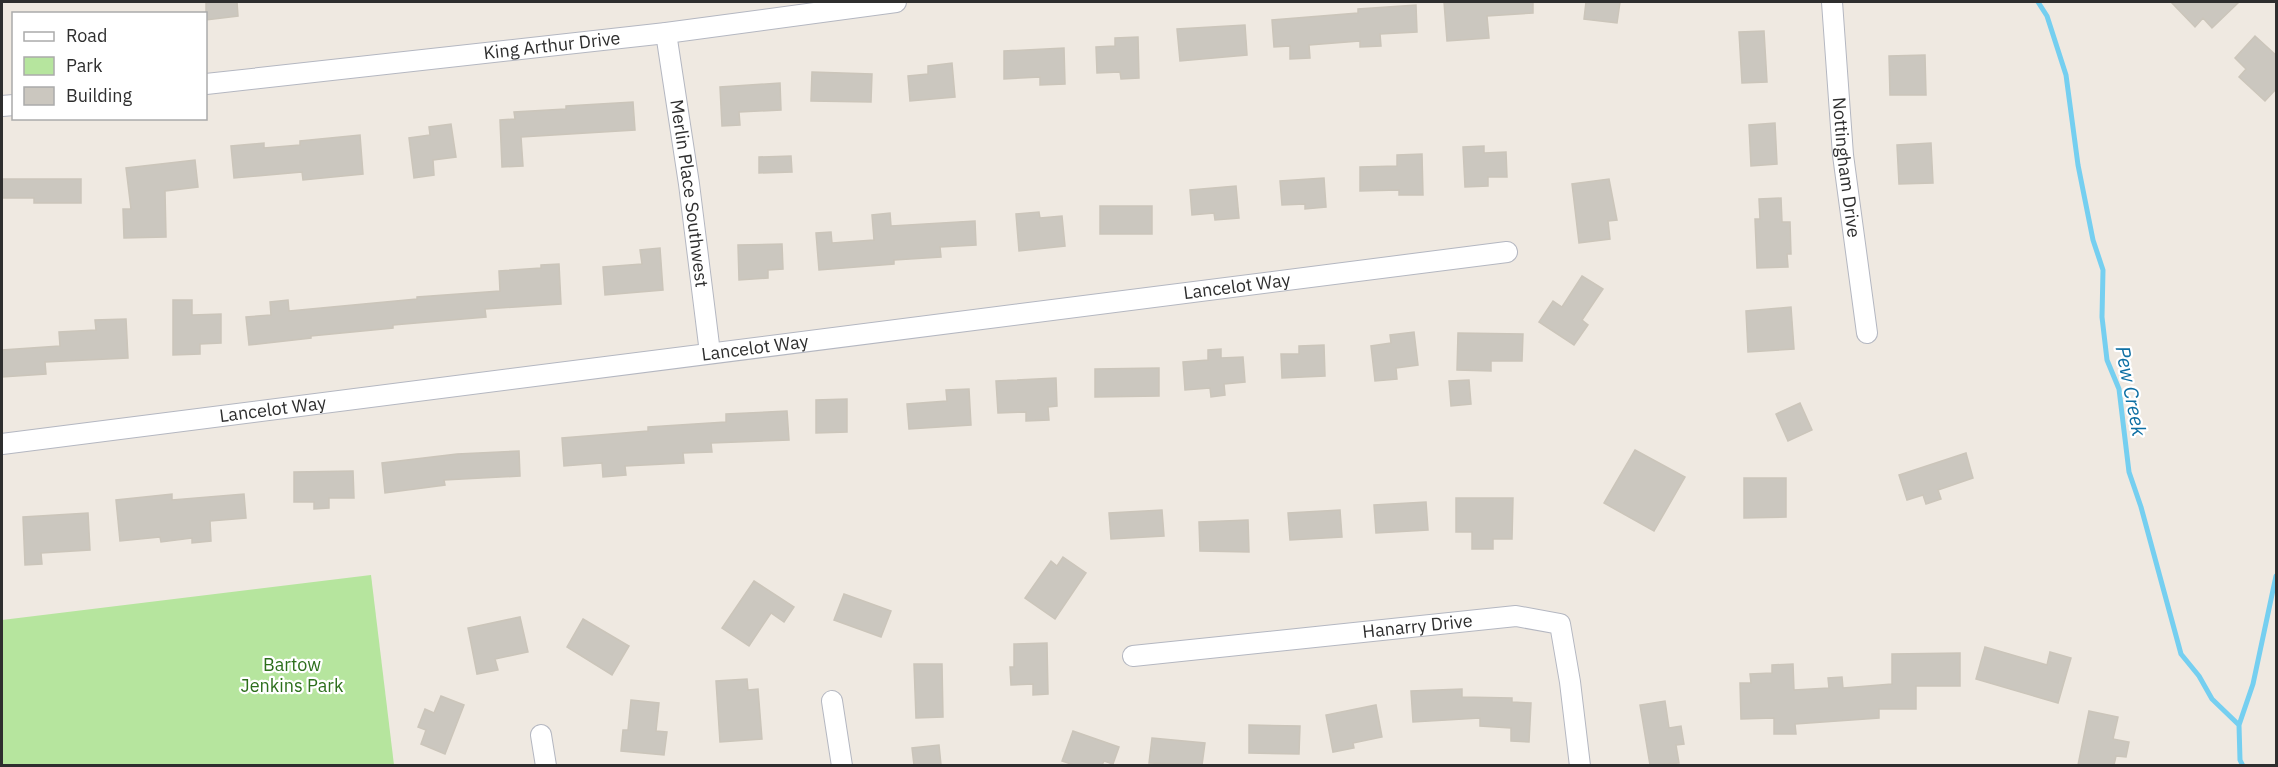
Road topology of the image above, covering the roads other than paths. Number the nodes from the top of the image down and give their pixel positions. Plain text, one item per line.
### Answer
1 (896, 2) edge
2 (1832, 2) edge
3 (666, 33) junction
4 (207, 84) edge
5 (1507, 252) dead end
6 (1867, 333) dead end
7 (710, 353) junction
8 (2, 444) edge
9 (1133, 656) dead end
10 (832, 701) dead end
11 (541, 735) dead end
12 (546, 765) edge
13 (842, 765) edge
14 (1580, 765) edge

1 - 3 street, King Arthur Drive
2 - 6 street, Nottingham Drive
3 - 4 street, King Arthur Drive
3 - 7 street, Merlin Place Southwest
5 - 7 street, Lancelot Way
7 - 8 street, Lancelot Way
9 - 14 street, Hanarry Drive
10 - 13 street
11 - 12 street

